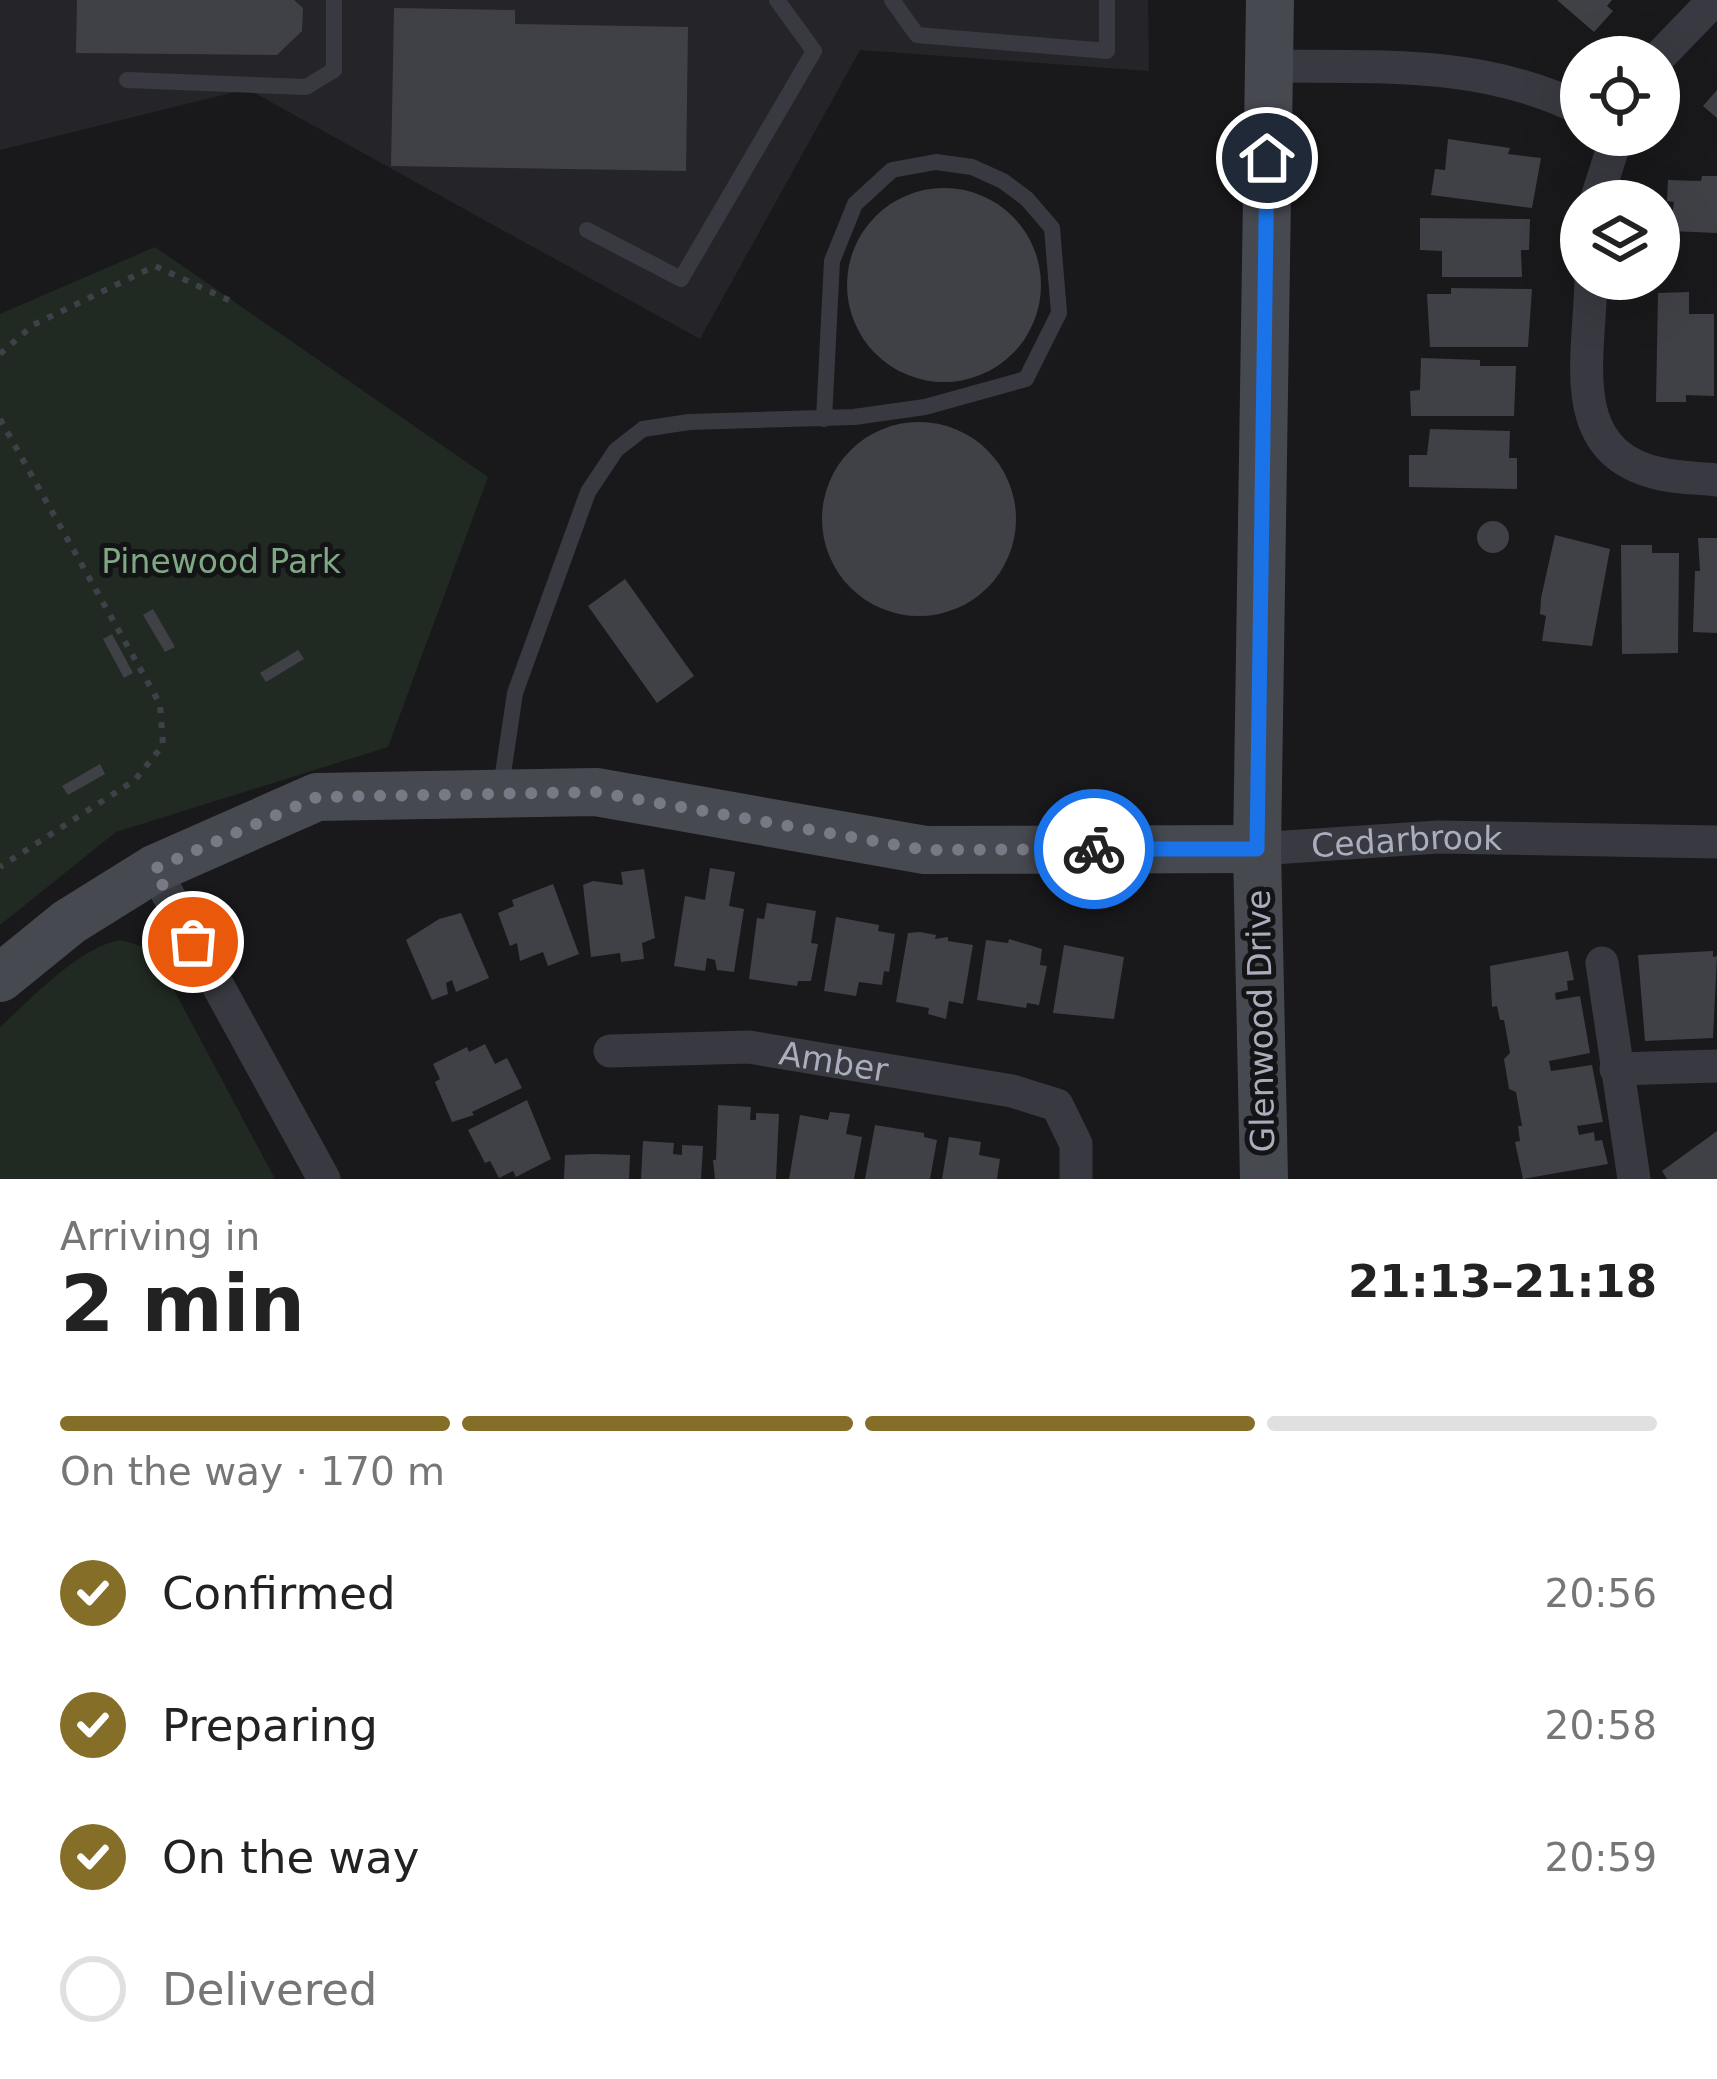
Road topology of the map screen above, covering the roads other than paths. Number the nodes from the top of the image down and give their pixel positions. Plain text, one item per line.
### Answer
1 (334, 0) edge
2 (778, 0) edge
3 (892, 0) edge
4 (1107, 0) edge
5 (1270, 0) edge
6 (1714, 0) edge
7 (1679, 36) edge
8 (1268, 66) junction
9 (128, 80) dead end
10 (1560, 100) edge
11 (587, 230) dead end
12 (1591, 300) edge
13 (824, 419) junction
14 (1717, 479) edge
15 (500, 794) junction
16 (1717, 842) edge
17 (1257, 849) junction
18 (154, 869) junction
19 (1602, 963) dead end
20 (0, 978) edge
21 (610, 1051) dead end
22 (1717, 1066) edge
23 (1616, 1069) junction
24 (324, 1179) edge
25 (1076, 1179) edge
26 (1264, 1179) edge
27 (1634, 1179) edge

1 - 9 lane
2 - 11 lane
3 - 4 lane
5 - 8 street, Glenwood Drive
6 - 7 street
8 - 10 street
8 - 17 street, Glenwood Drive
12 - 14 street
13 - 13 lane
13 - 15 lane
15 - 17 street, Cedarbrook
15 - 18 street, Cedarbrook
16 - 17 street, Cedarbrook
17 - 26 street, Glenwood Drive
18 - 20 street, Cedarbrook
18 - 24 street
19 - 23 street
21 - 25 street, Amber
22 - 23 street
23 - 27 street

